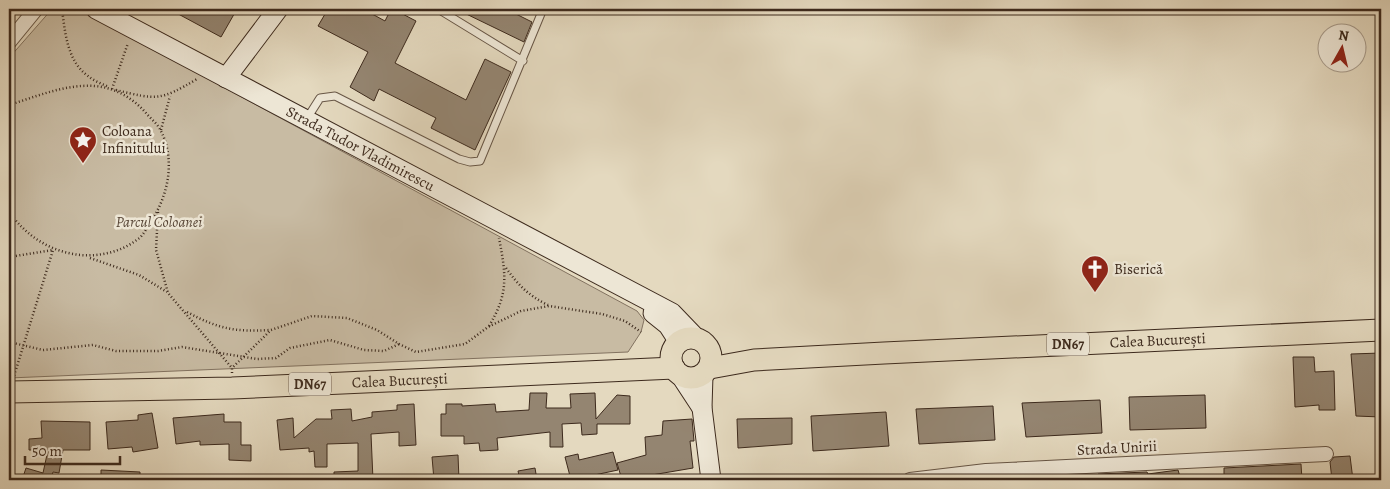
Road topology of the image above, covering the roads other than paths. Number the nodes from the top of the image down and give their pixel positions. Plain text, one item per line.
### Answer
1 (36, 9) edge
2 (96, 9) edge
3 (278, 9) edge
4 (438, 9) edge
5 (543, 9) edge
6 (9, 42) edge
7 (523, 61) junction
8 (219, 74) junction
9 (306, 120) junction
10 (1381, 330) edge
11 (685, 354) junction
12 (754, 360) junction
13 (706, 371) junction
14 (11, 385) edge
15 (702, 408) junction
16 (1326, 454) dead end
17 (986, 476) edge
18 (711, 480) edge
19 (910, 480) edge

1 - 6 street
2 - 8 main road, Strada Tudor Vladimirescu
3 - 8 main road
4 - 7 lane
5 - 7 lane
7 - 9 lane
8 - 9 main road, Strada Tudor Vladimirescu
9 - 11 main road, Strada Tudor Vladimirescu
10 - 12 main road, Calea București / DN67
11 - 12 main road, Calea București / DN67
11 - 13 main road
11 - 13 main road, Calea București / DN67
11 - 14 main road, Calea București / DN67
11 - 15 main road, Strada Tudor Vladimirescu
12 - 13 main road, Calea București / DN67
13 - 15 main road
15 - 18 main road
16 - 17 street, Strada Unirii
17 - 19 street, Strada Unirii

